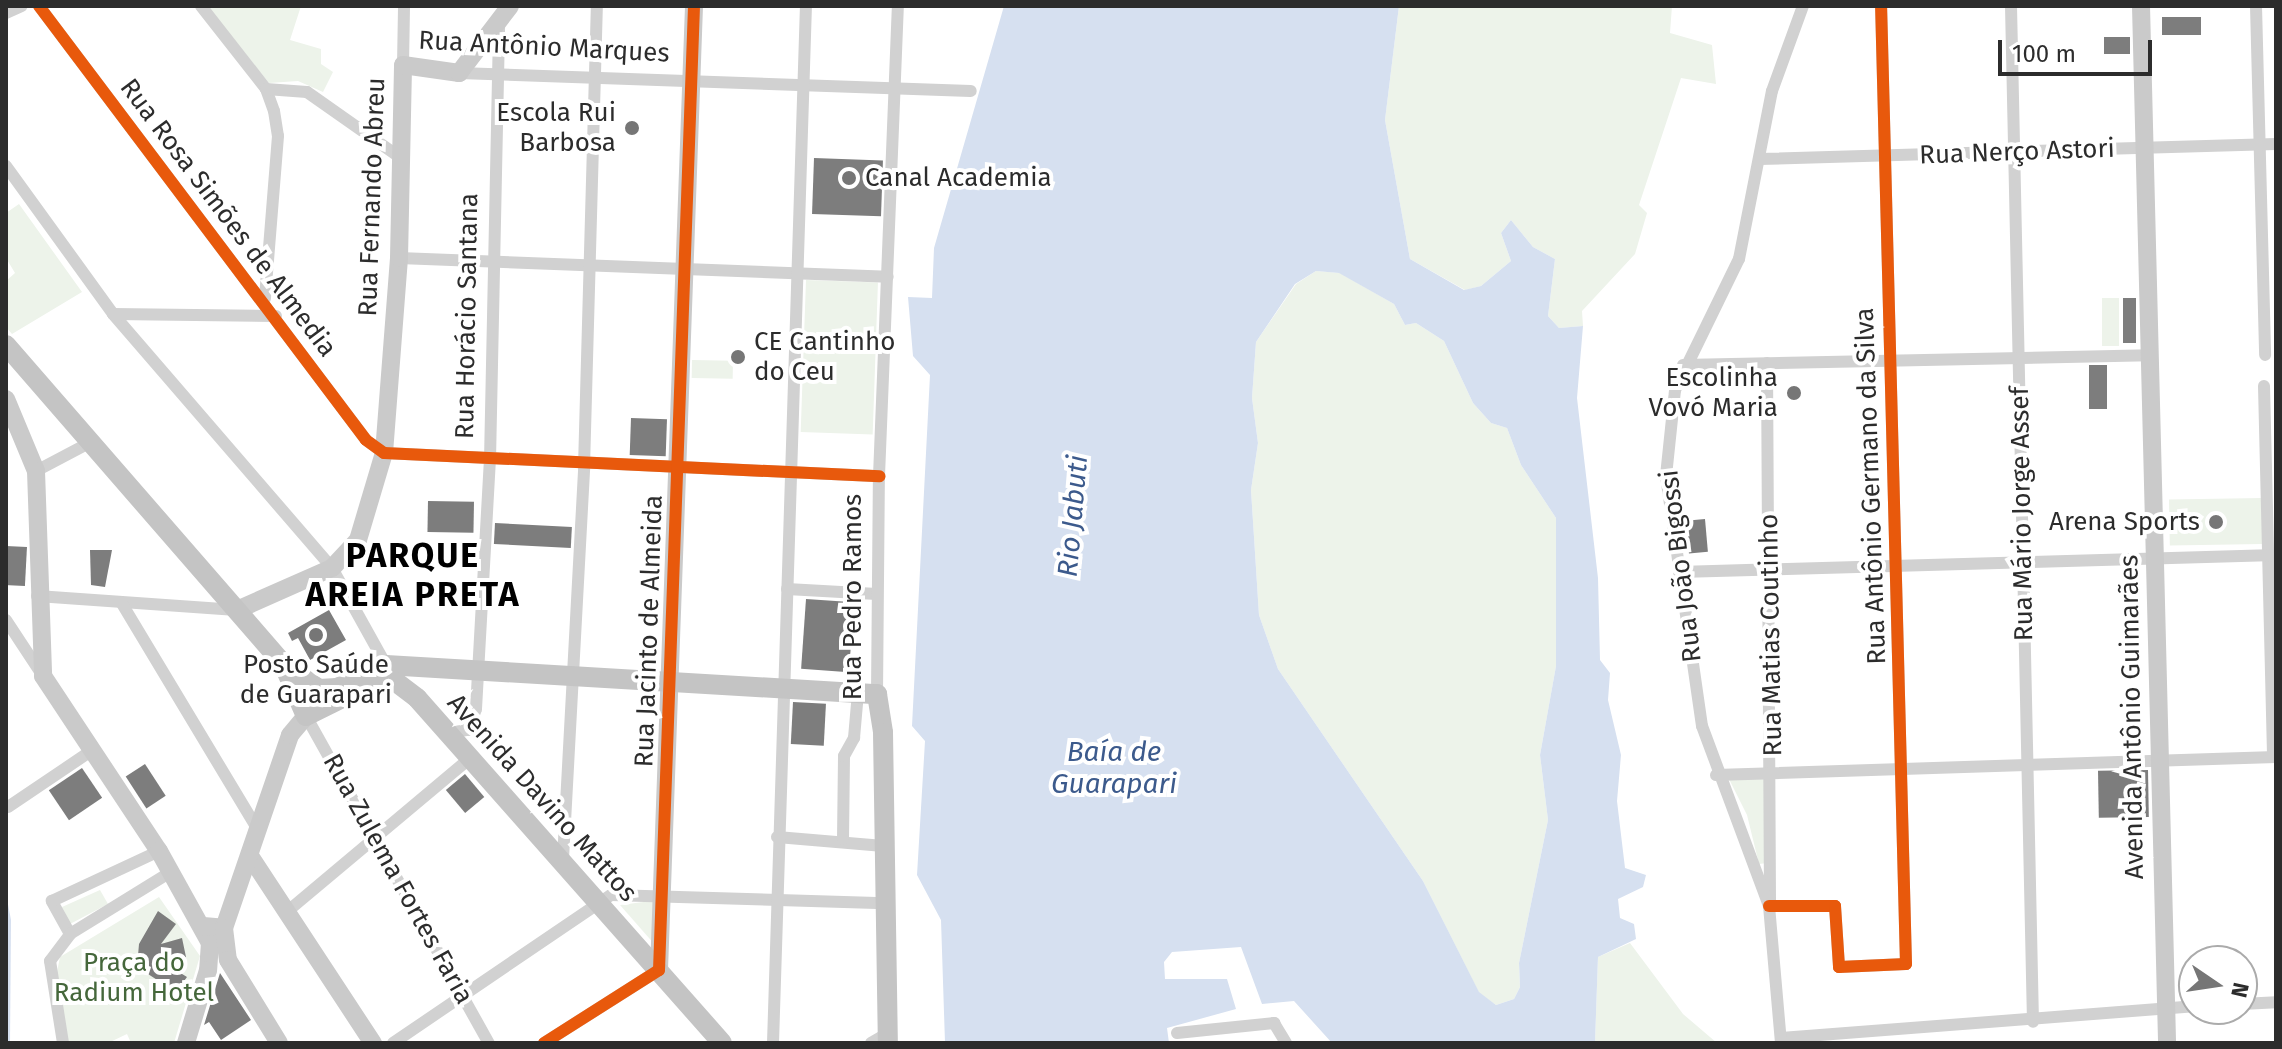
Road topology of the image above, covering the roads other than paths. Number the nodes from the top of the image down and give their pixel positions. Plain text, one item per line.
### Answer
1 (22, 6) edge
2 (39, 6) edge
3 (201, 6) edge
4 (404, 6) edge
5 (510, 6) edge
6 (597, 6) edge
7 (694, 6) edge
8 (806, 6) edge
9 (898, 6) edge
10 (1803, 6) edge
11 (1881, 6) edge
12 (2011, 6) edge
13 (2141, 6) edge
14 (2256, 6) edge
15 (6, 13) edge
16 (499, 25) junction
17 (403, 65) junction
18 (459, 73) junction
19 (498, 73) junction
20 (596, 75) junction
21 (695, 81) junction
22 (804, 84) junction
23 (266, 89) junction
24 (896, 89) junction
25 (971, 91) dead end
26 (2276, 144) edge
27 (2260, 145) junction
28 (2144, 148) junction
29 (2014, 152) junction
30 (1884, 155) junction
31 (398, 156) junction
32 (1759, 159) junction
33 (6, 166) edge
34 (399, 258) junction
35 (495, 262) junction
36 (589, 263) junction
37 (686, 266) junction
38 (798, 273) junction
39 (888, 277) junction
40 (265, 298) junction
41 (113, 314) junction
42 (276, 316) junction
43 (6, 345) edge
44 (2149, 355) junction
45 (2265, 355) dead end
46 (2018, 358) junction
47 (1890, 361) junction
48 (1767, 363) junction
49 (1683, 365) junction
50 (2264, 386) dead end
51 (6, 399) edge
52 (89, 443) junction
53 (384, 453) junction
54 (490, 460) junction
55 (584, 467) junction
56 (36, 471) junction
57 (678, 471) junction
58 (793, 472) junction
59 (879, 476) junction
60 (2272, 555) edge
61 (2154, 558) junction
62 (2023, 561) junction
63 (1895, 565) junction
64 (332, 568) junction
65 (1770, 569) junction
66 (1679, 572) junction
67 (787, 589) junction
68 (877, 594) junction
69 (37, 596) junction
70 (121, 602) junction
71 (237, 610) junction
72 (6, 620) edge
73 (283, 664) junction
74 (386, 665) junction
75 (424, 669) junction
76 (477, 671) junction
77 (43, 676) junction
78 (576, 677) junction
79 (668, 680) junction
80 (784, 684) junction
81 (877, 694) junction
82 (417, 698) junction
83 (857, 701) dead end
84 (306, 716) junction
85 (448, 733) junction
86 (91, 751) junction
87 (2275, 757) edge
88 (470, 758) junction
89 (2159, 760) junction
90 (2027, 764) junction
91 (1714, 769) junction
92 (1901, 770) junction
93 (1773, 772) junction
94 (8, 807) edge
95 (258, 830) junction
96 (374, 837) junction
97 (777, 837) junction
98 (843, 839) junction
99 (884, 846) junction
100 (159, 851) junction
101 (250, 856) junction
102 (563, 859) junction
103 (169, 873) junction
104 (108, 878) junction
105 (663, 893) junction
106 (122, 898) junction
107 (775, 900) junction
108 (602, 901) junction
109 (885, 903) junction
110 (1769, 906) junction
111 (289, 910) junction
112 (203, 926) junction
113 (224, 928) junction
114 (70, 934) junction
115 (228, 960) junction
116 (208, 970) junction
117 (659, 970) junction
118 (463, 995) junction
119 (2178, 1007) edge
120 (2165, 1008) junction
121 (2033, 1022) junction
122 (1177, 1033) dead end
123 (1894, 1038) edge
124 (882, 1040) edge
125 (1781, 1041) edge
126 (63, 1043) edge
127 (186, 1043) edge
128 (279, 1043) edge
129 (373, 1043) edge
130 (393, 1043) edge
131 (489, 1043) edge
132 (544, 1043) edge
133 (722, 1043) edge
134 (773, 1043) edge
135 (1286, 1043) edge
136 (2167, 1043) edge

1 - 15 street
2 - 40 street, Rua Rosa Simões de Almedia
3 - 23 street
4 - 17 street, Rua Fernando Abreu
5 - 16 street, Rua Horácio Santana
6 - 20 street
7 - 21 street, Rua Jacinto de Almeida
8 - 22 street
9 - 24 street, Rua Pedro Ramos
10 - 32 street, Rua João Bigossi
11 - 30 street, Rua Antônio Germano da Silva
12 - 29 street, Rua Mário Jorge Assef
13 - 28 street, Avenida Antônio Guimarães
14 - 27 street
16 - 18 street, Rua Horácio Santana
16 - 19 street, Rua Horácio Santana
17 - 18 street, Rua Antônio Marques
17 - 31 street, Rua Fernando Abreu
18 - 19 street, Rua Antônio Marques
19 - 20 street, Rua Antônio Marques
19 - 35 street, Rua Horácio Santana
20 - 21 street, Rua Antônio Marques
20 - 36 street
21 - 22 street, Rua Antônio Marques
21 - 37 street, Rua Jacinto de Almeida
22 - 24 street, Rua Antônio Marques
22 - 38 street
23 - 31 street
23 - 40 street
24 - 25 street, Rua Antônio Marques
24 - 39 street, Rua Pedro Ramos
26 - 27 street, Rua Nerço Astori
27 - 28 street, Rua Nerço Astori
27 - 45 street
28 - 29 street, Rua Nerço Astori
28 - 44 street, Avenida Antônio Guimarães
29 - 30 street, Rua Nerço Astori
29 - 46 street, Rua Mário Jorge Assef
30 - 32 street, Rua Nerço Astori
30 - 47 street, Rua Antônio Germano da Silva
31 - 34 street, Rua Fernando Abreu
32 - 49 street, Rua João Bigossi
33 - 41 street
34 - 35 street
34 - 53 street, Rua Fernando Abreu
35 - 36 street
35 - 54 street, Rua Horácio Santana
36 - 37 street
36 - 55 street
37 - 38 street
37 - 57 street, Rua Jacinto de Almeida
38 - 39 street
38 - 58 street
39 - 59 street, Rua Pedro Ramos
40 - 42 street, Rua Rosa Simões de Almedia
41 - 42 street
41 - 64 street
42 - 53 street, Rua Rosa Simões de Almedia
43 - 52 main road
44 - 46 street
44 - 61 street, Avenida Antônio Guimarães
46 - 47 street
46 - 62 street, Rua Mário Jorge Assef
47 - 48 street
47 - 63 street, Rua Antônio Germano da Silva
48 - 49 street
48 - 65 street, Rua Matias Coutinho
49 - 66 street, Rua João Bigossi
50 - 60 street
51 - 56 street
52 - 56 street
52 - 71 main road
53 - 54 street
53 - 64 street, Rua Fernando Abreu
54 - 55 street
54 - 76 street, Rua Horácio Santana
55 - 57 street
55 - 78 street
56 - 69 street
57 - 58 street
57 - 79 street, Rua Jacinto de Almeida
58 - 59 street
58 - 67 street
59 - 68 street, Rua Pedro Ramos
60 - 61 street
60 - 87 street
61 - 62 street
61 - 89 street, Avenida Antônio Guimarães
62 - 63 street
62 - 90 street, Rua Mário Jorge Assef
63 - 65 street
63 - 92 street, Rua Antônio Germano da Silva
64 - 71 street
64 - 74 street
65 - 66 street
65 - 93 street, Rua Matias Coutinho
66 - 91 street, Rua João Bigossi
67 - 68 street
67 - 80 street
68 - 81 street, Rua Pedro Ramos
69 - 70 street
69 - 77 street
70 - 71 street
70 - 95 street
71 - 73 main road
72 - 77 street
73 - 74 main road
73 - 84 main road
74 - 75 main road
75 - 76 main road
75 - 82 main road
76 - 78 main road
76 - 85 street, Rua Horácio Santana
77 - 86 street
78 - 79 main road
78 - 102 street
79 - 80 main road
79 - 105 street, Rua Jacinto de Almeida
80 - 81 main road
80 - 97 street
81 - 99 main road, Rua Pedro Ramos
82 - 84 main road
82 - 85 main road, Avenida Davino Mattos
83 - 98 street
84 - 95 street
84 - 96 street, Rua Zulema Fortes Faria
85 - 88 main road, Avenida Davino Mattos
86 - 94 street
86 - 100 street
87 - 89 street
88 - 96 street
88 - 102 main road, Avenida Davino Mattos
89 - 90 street
89 - 120 street, Avenida Antônio Guimarães
90 - 92 street
90 - 121 street, Rua Mário Jorge Assef
91 - 93 street
91 - 110 street, Rua João Bigossi
92 - 93 street
92 - 110 street, Rua Antônio Germano da Silva
93 - 110 street, Rua Matias Coutinho
95 - 101 street
96 - 111 street
96 - 118 street, Rua Zulema Fortes Faria
97 - 98 street
97 - 107 street
98 - 99 street
99 - 109 main road, Rua Pedro Ramos
100 - 103 street
100 - 104 street
101 - 111 street
101 - 113 street
102 - 108 main road, Avenida Davino Mattos
103 - 106 street
103 - 112 street
104 - 106 street
104 - 114 street
105 - 107 street
105 - 108 street
105 - 117 street, Rua Jacinto de Almeida
106 - 114 street
107 - 109 street
107 - 134 street
108 - 117 main road, Avenida Davino Mattos
108 - 118 street
109 - 124 main road, Rua Pedro Ramos
110 - 125 street, Rua João Bigossi
111 - 129 street
112 - 113 street
112 - 116 street
113 - 115 street
114 - 126 street
115 - 116 street
115 - 128 street
116 - 127 street
117 - 132 street
117 - 133 main road, Avenida Davino Mattos
118 - 130 street
118 - 131 street, Rua Zulema Fortes Faria
119 - 120 street
120 - 121 street
120 - 136 street, Avenida Antônio Guimarães
121 - 123 street
122 - 135 street
123 - 125 street

